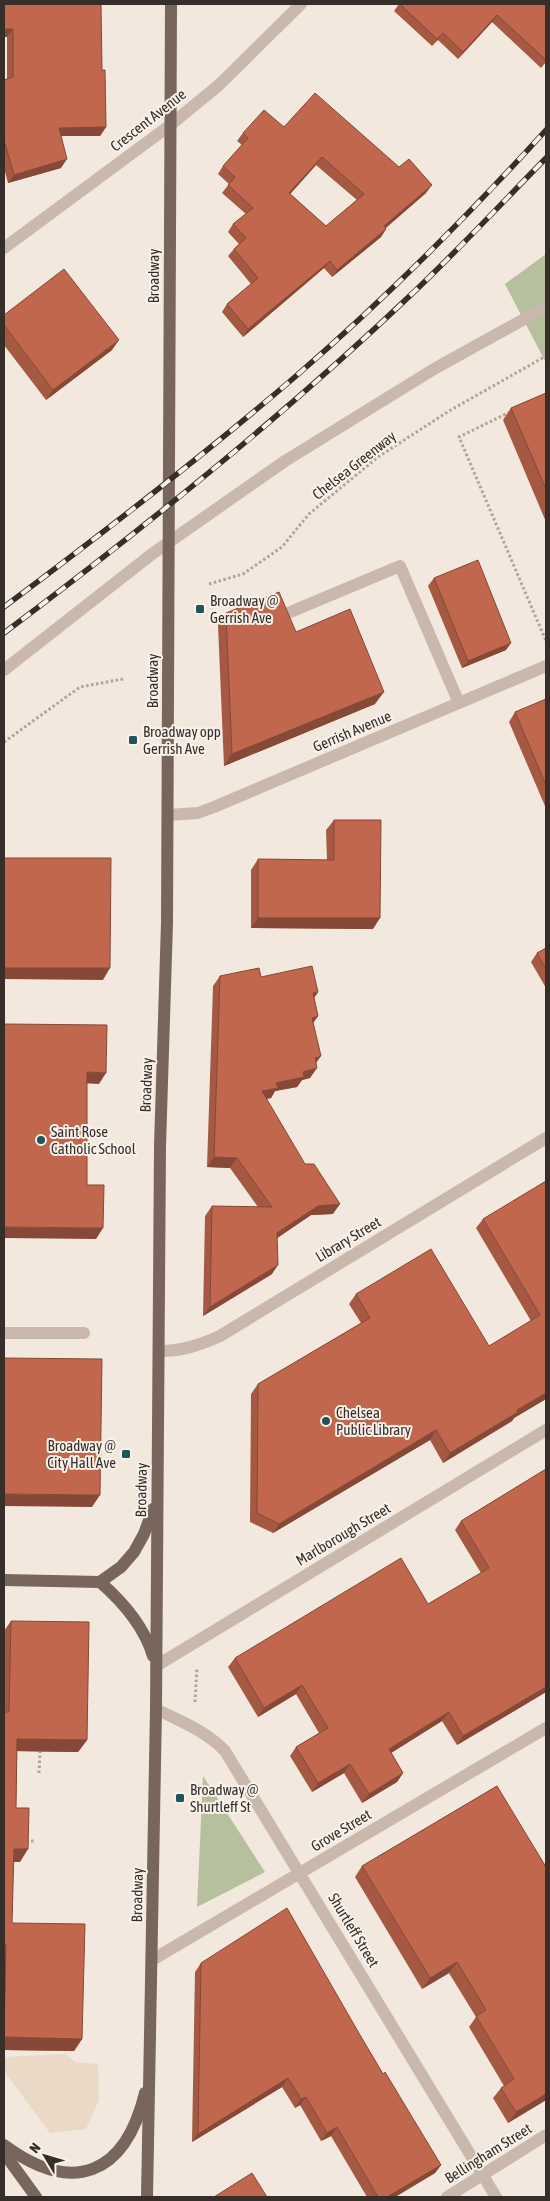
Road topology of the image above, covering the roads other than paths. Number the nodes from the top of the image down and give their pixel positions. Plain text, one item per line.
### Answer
1 (171, 4) edge
2 (301, 4) edge
3 (169, 126) junction
4 (4, 248) edge
5 (546, 307) edge
6 (288, 613) edge
7 (546, 666) edge
8 (4, 670) edge
9 (459, 703) junction
10 (168, 816) junction
11 (546, 1138) edge
12 (84, 1333) dead end
13 (4, 1334) edge
14 (160, 1351) junction
15 (546, 1430) edge
16 (157, 1490) junction
17 (4, 1580) edge
18 (100, 1582) junction
19 (156, 1666) junction
20 (156, 1709) junction
21 (546, 1728) edge
22 (301, 1873) junction
23 (152, 1960) junction
24 (150, 2072) junction
25 (546, 2135) edge
26 (4, 2146) edge
27 (4, 2153) edge
28 (483, 2175) junction
29 (36, 2197) edge
30 (147, 2197) edge
31 (447, 2197) edge
32 (496, 2197) edge

1 - 3 main road, Broadway
2 - 3 street, Crescent Avenue
3 - 4 street, Crescent Avenue
3 - 10 main road, Broadway
5 - 8 street
6 - 9 street
7 - 9 street, Gerrish Avenue
9 - 10 street, Gerrish Avenue
10 - 14 main road, Broadway
11 - 14 street, Library Street
12 - 13 street
14 - 16 main road, Broadway
15 - 19 street, Marlborough Street
16 - 18 main road
16 - 19 main road, Broadway
17 - 18 main road
18 - 19 main road
19 - 20 main road, Broadway
20 - 22 street, Shurtleff Street
20 - 23 main road, Broadway
21 - 22 street, Grove Street
22 - 23 street, Grove Street
22 - 28 street, Shurtleff Street
23 - 24 main road, Broadway
24 - 26 main road
24 - 30 main road, Broadway
25 - 28 street, Bellingham Street
27 - 29 main road
28 - 31 street, Bellingham Street
28 - 32 street, Shurtleff Street

